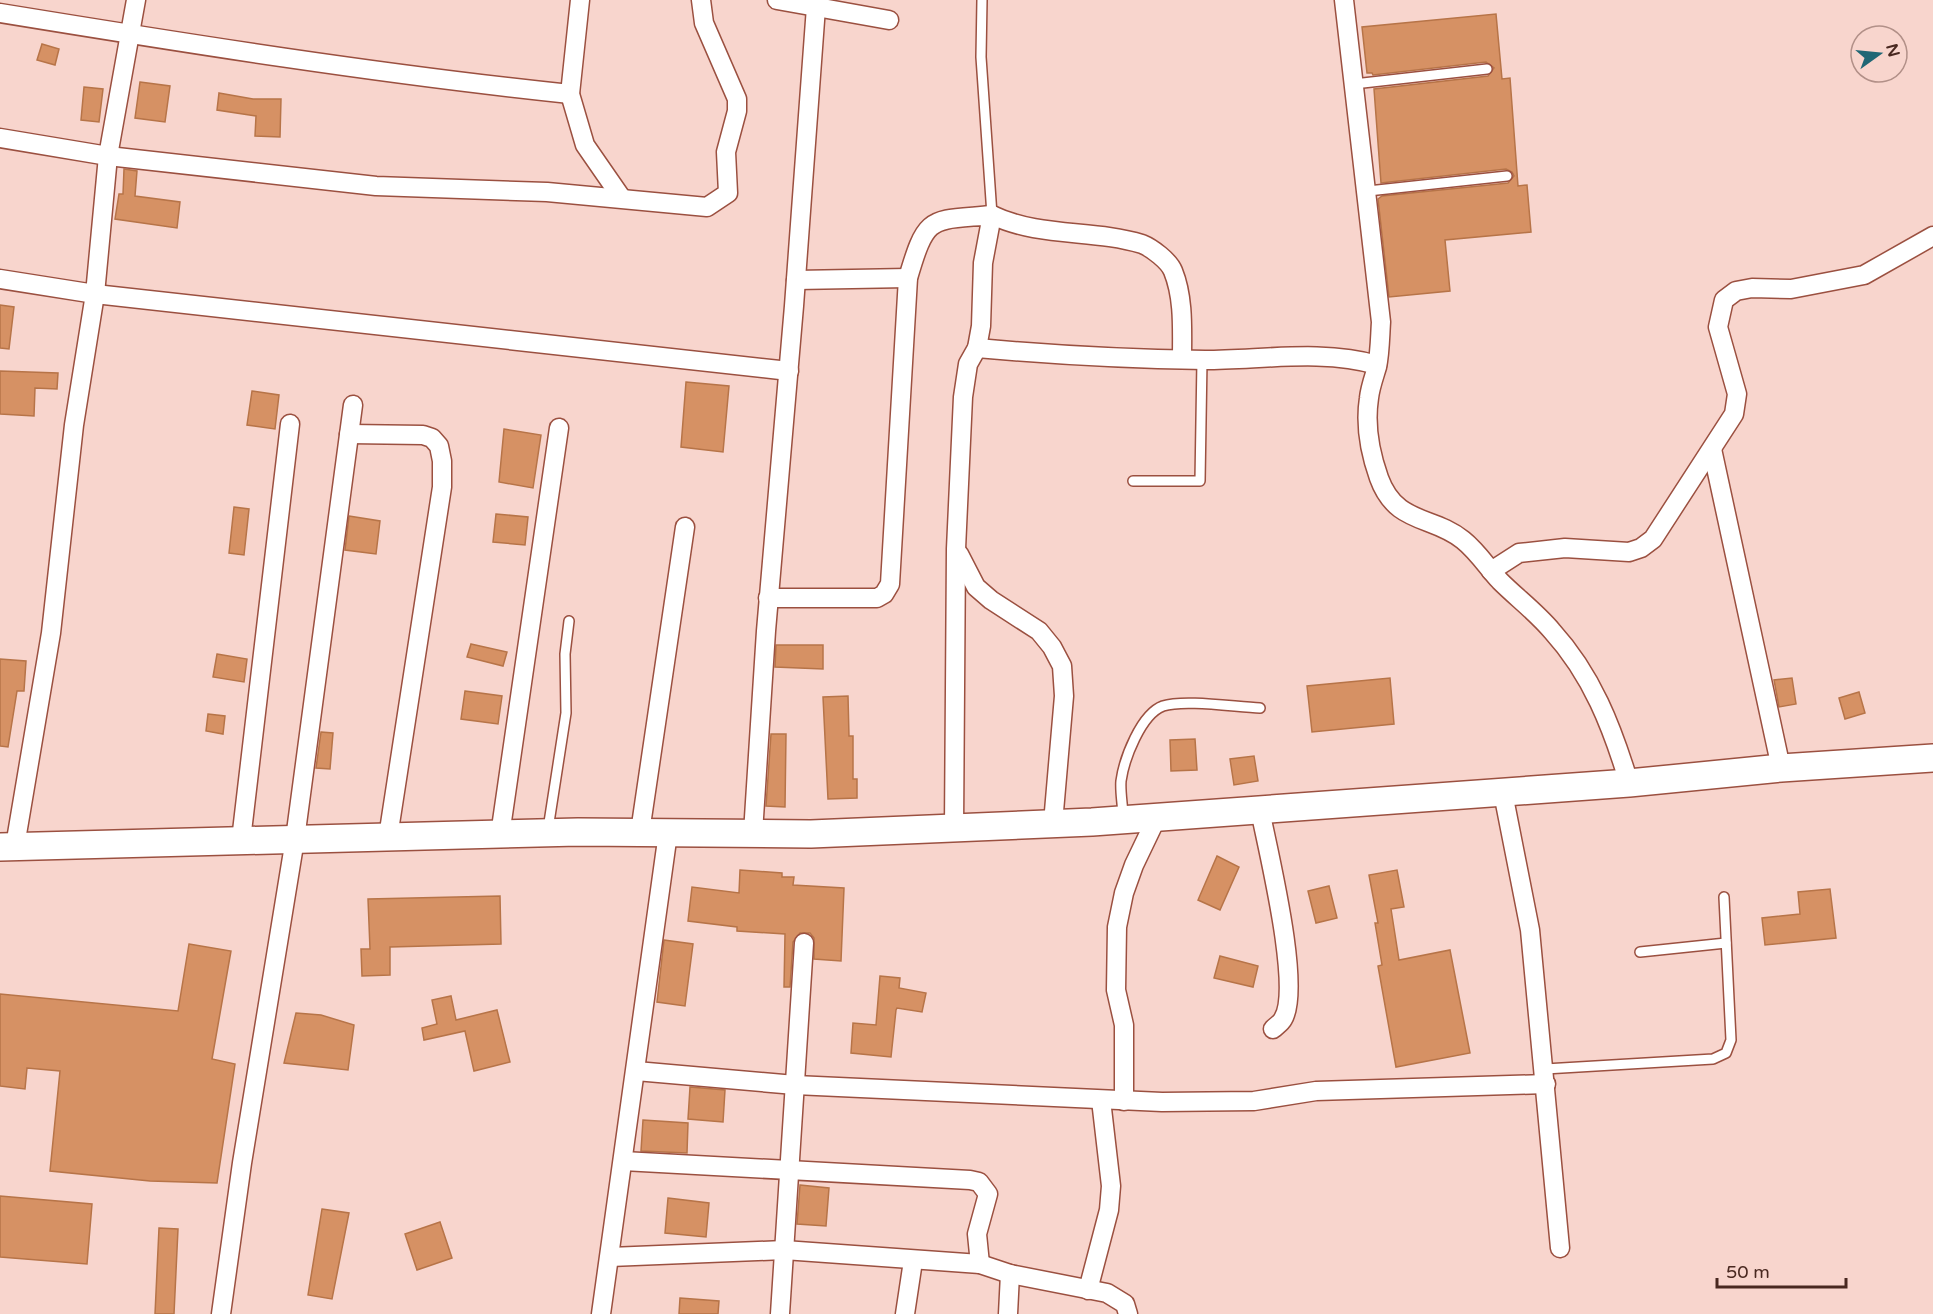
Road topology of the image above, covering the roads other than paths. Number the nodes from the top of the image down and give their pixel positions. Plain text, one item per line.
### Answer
1 (136, 0) edge
2 (580, 0) edge
3 (701, 0) edge
4 (777, 0) edge
5 (982, 0) edge
6 (1344, 0) edge
7 (816, 7) junction
8 (0, 13) edge
9 (889, 20) dead end
10 (130, 34) junction
11 (1487, 69) dead end
12 (1354, 84) junction
13 (570, 94) junction
14 (0, 138) edge
15 (108, 156) junction
16 (1507, 176) dead end
17 (1368, 191) junction
18 (621, 197) junction
19 (992, 215) junction
20 (1933, 236) edge
21 (908, 278) junction
22 (0, 279) edge
23 (796, 280) junction
24 (95, 294) junction
25 (977, 348) junction
26 (1182, 358) junction
27 (1202, 360) junction
28 (1377, 365) junction
29 (789, 371) junction
30 (353, 405) dead end
31 (290, 423) dead end
32 (559, 428) dead end
33 (349, 434) junction
34 (1712, 449) junction
35 (1133, 481) dead end
36 (685, 527) dead end
37 (956, 549) junction
38 (1491, 571) junction
39 (768, 598) junction
40 (569, 621) dead end
41 (1260, 708) dead end
42 (1933, 758) edge
43 (1781, 768) junction
44 (1629, 783) junction
45 (1503, 793) junction
46 (1260, 810) junction
47 (1157, 817) junction
48 (1124, 820) junction
49 (1053, 823) junction
50 (954, 828) junction
51 (640, 832) junction
52 (547, 833) junction
53 (668, 833) junction
54 (753, 833) junction
55 (500, 835) junction
56 (388, 837) junction
57 (295, 839) junction
58 (242, 840) junction
59 (8, 847) edge
60 (1724, 897) dead end
61 (804, 943) dead end
62 (1726, 944) junction
63 (1640, 952) dead end
64 (1273, 1029) dead end
65 (636, 1071) junction
66 (1545, 1077) junction
67 (795, 1085) junction
68 (1101, 1100) junction
69 (1124, 1101) junction
70 (624, 1161) junction
71 (789, 1172) junction
72 (1560, 1248) dead end
73 (784, 1250) junction
74 (610, 1257) junction
75 (913, 1261) junction
76 (980, 1264) junction
77 (1010, 1274) junction
78 (1088, 1290) junction
79 (221, 1314) edge
80 (601, 1314) edge
81 (780, 1314) edge
82 (905, 1314) edge
83 (1008, 1314) edge
84 (1128, 1314) edge

1 - 10 street
2 - 13 street
3 - 18 street
4 - 7 street
5 - 19 lane
6 - 12 street
7 - 9 street
7 - 23 street
8 - 10 street
10 - 13 street
10 - 15 street
11 - 12 lane
12 - 17 street
13 - 18 street
14 - 15 street
15 - 18 street
15 - 24 street
16 - 17 lane
17 - 28 street
19 - 21 street
19 - 25 street
19 - 26 street
20 - 34 street
21 - 23 street
21 - 39 street
22 - 24 street
23 - 29 street
24 - 29 street
24 - 59 street
25 - 26 street
25 - 37 street
26 - 27 street
27 - 28 street
27 - 35 lane
28 - 38 street
29 - 39 street
30 - 33 street
31 - 58 street
32 - 55 street
33 - 56 street
33 - 57 street
34 - 38 street
34 - 43 street
36 - 51 street
37 - 49 street
37 - 50 street
38 - 44 street
39 - 54 street
40 - 52 lane
41 - 48 lane
42 - 43 main road
43 - 44 main road
44 - 45 main road
45 - 46 main road
45 - 66 street
46 - 47 main road
46 - 64 street
47 - 48 main road
47 - 69 street
48 - 49 main road
49 - 50 main road
50 - 54 main road
51 - 52 main road
51 - 53 main road
52 - 55 main road
53 - 54 main road
53 - 65 street
55 - 56 main road
56 - 57 main road
57 - 58 main road
57 - 79 street
58 - 59 main road
60 - 62 lane
61 - 67 street
62 - 63 lane
62 - 66 lane
65 - 67 street
65 - 70 street
66 - 69 street
66 - 72 street
67 - 68 street
67 - 71 street
68 - 69 street
68 - 78 street
70 - 71 street
70 - 74 street
71 - 73 street
71 - 76 street
73 - 74 street
73 - 75 street
73 - 81 street
74 - 80 street
75 - 76 street
75 - 82 street
76 - 77 street
77 - 78 street
77 - 83 street
78 - 84 street

